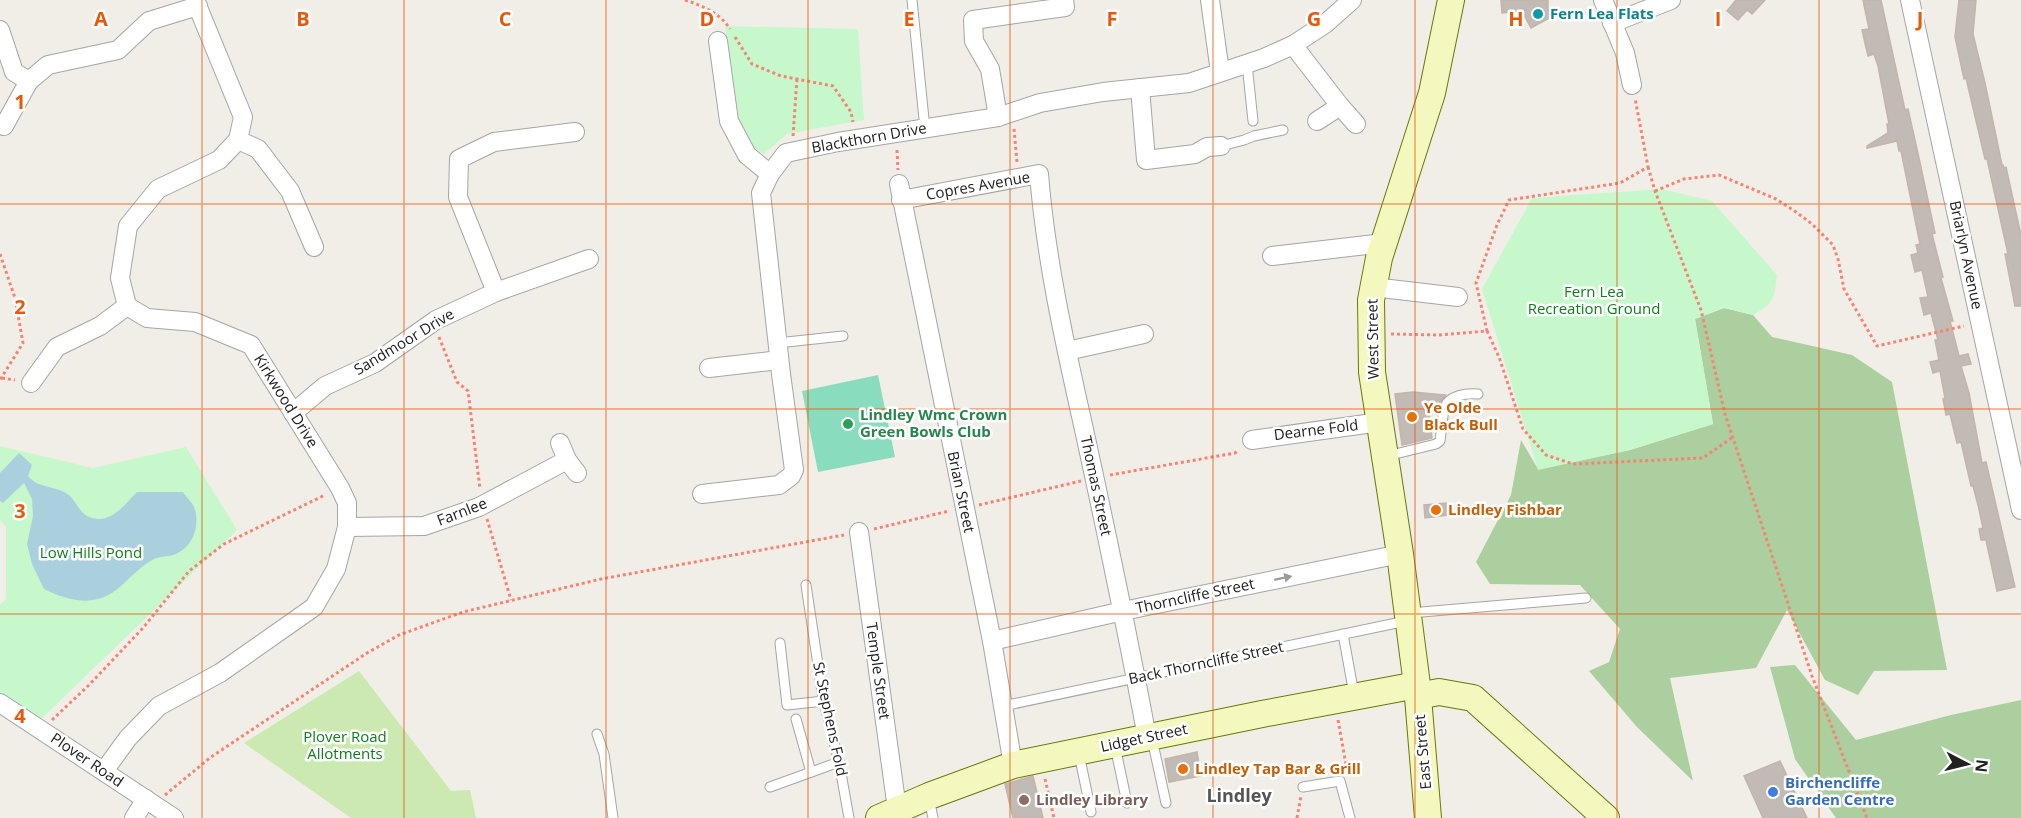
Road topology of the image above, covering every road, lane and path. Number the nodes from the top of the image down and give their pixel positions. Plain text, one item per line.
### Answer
1 (685, 0) edge
2 (912, 0) edge
3 (1064, 0) edge
4 (1210, 0) edge
5 (1352, 0) edge
6 (1451, 0) edge
7 (1603, 0) edge
8 (1671, 0) edge
9 (1910, 0) edge
10 (197, 3) edge
11 (1612, 22) junction
12 (0, 30) edge
13 (718, 41) dead end
14 (1293, 45) junction
15 (1247, 64) junction
16 (1220, 72) junction
17 (797, 78) junction
18 (29, 81) junction
19 (1632, 85) joint
20 (1140, 88) junction
21 (1340, 106) junction
22 (1005, 115) junction
23 (1253, 121) dead end
24 (1317, 121) dead end
25 (1356, 124) dead end
26 (4, 126) dead end
27 (925, 129) junction
28 (1283, 130) dead end
29 (575, 132) dead end
30 (896, 133) junction
31 (857, 139) junction
32 (238, 140) junction
33 (1221, 146) joint
34 (791, 152) junction
35 (1648, 167) junction
36 (770, 174) junction
37 (1019, 178) junction
38 (1040, 190) joint
39 (1655, 191) junction
40 (900, 192) junction
41 (1384, 243) junction
42 (314, 247) dead end
43 (0, 254) edge
44 (1272, 256) dead end
45 (590, 259) dead end
46 (1373, 287) junction
47 (496, 292) junction
48 (1458, 297) dead end
49 (128, 306) junction
50 (433, 322) junction
51 (1981, 322) junction
52 (1371, 331) junction
53 (1487, 331) junction
54 (1144, 334) dead end
55 (843, 336) dead end
56 (1067, 351) junction
57 (778, 352) junction
58 (709, 368) dead end
59 (0, 380) edge
60 (31, 383) dead end
61 (1478, 394) dead end
62 (293, 413) junction
63 (1380, 422) junction
64 (1733, 437) junction
65 (1252, 440) joint
66 (1384, 456) junction
67 (568, 459) dead end
68 (1094, 478) junction
69 (340, 488) junction
70 (702, 494) dead end
71 (483, 505) junction
72 (964, 508) junction
73 (2021, 510) edge
74 (347, 527) junction
75 (859, 532) junction
76 (1400, 554) junction
77 (806, 585) dead end
78 (1586, 598) dead end
79 (512, 600) junction
80 (1123, 611) junction
81 (1408, 617) junction
82 (1343, 634) junction
83 (992, 641) junction
84 (780, 643) dead end
85 (1136, 678) junction
86 (1418, 691) junction
87 (1344, 698) junction
88 (824, 701) junction
89 (0, 703) edge
90 (1003, 706) junction
91 (796, 719) dead end
92 (42, 730) junction
93 (597, 734) dead end
94 (1149, 737) junction
95 (1115, 744) junction
96 (1078, 752) junction
97 (1041, 759) junction
98 (839, 762) junction
99 (1013, 765) junction
100 (104, 771) junction
101 (811, 772) junction
102 (1340, 781) junction
103 (770, 787) dead end
104 (1304, 787) joint
105 (150, 802) junction
106 (1166, 802) dead end
107 (1127, 803) dead end
108 (931, 807) edge
109 (1091, 812) dead end
110 (888, 814) edge
111 (134, 818) edge
112 (174, 818) edge
113 (613, 818) edge
114 (849, 818) edge
115 (1053, 818) edge
116 (1297, 818) edge
117 (1350, 818) edge
118 (1427, 818) edge
119 (1606, 818) edge
120 (1867, 818) edge

1 - 17 path
2 - 27 lane
3 - 22 street
4 - 16 street
5 - 14 street, Blackthorn Drive
6 - 41 street, West Street
7 - 11 street
8 - 11 street
9 - 51 street, Briarlyn Avenue
10 - 18 street
10 - 32 street
11 - 19 street
12 - 18 street
13 - 36 street
14 - 15 street, Blackthorn Drive
14 - 21 street
15 - 16 street, Blackthorn Drive
15 - 23 lane
16 - 20 street, Blackthorn Drive
17 - 31 path
17 - 34 path
18 - 26 street
19 - 35 path
20 - 22 street, Blackthorn Drive
20 - 33 street
21 - 24 street
21 - 25 street
22 - 27 street, Blackthorn Drive
22 - 37 path
27 - 30 street, Blackthorn Drive
28 - 33 lane
29 - 47 street
30 - 31 street, Blackthorn Drive
30 - 40 path
31 - 34 street, Blackthorn Drive
32 - 42 street
32 - 49 street
34 - 36 street, Blackthorn Drive
35 - 39 path
35 - 53 path
36 - 57 street, Blackthorn Drive
37 - 38 street, Copres Avenue
37 - 40 street, Copres Avenue
38 - 56 street, Thomas Street
39 - 51 path
39 - 64 path
40 - 72 street, Brian Street
41 - 44 street
41 - 46 street, West Street
43 - 59 path
45 - 47 street, Sandmoor Drive
46 - 48 street
46 - 52 street, West Street
47 - 50 street, Sandmoor Drive
49 - 60 street
49 - 62 street, Kirkwood Drive
50 - 62 street, Sandmoor Drive
50 - 71 path
51 - 73 street, Briarlyn Avenue
52 - 53 path
52 - 63 street, West Street
53 - 64 path
54 - 56 street
55 - 57 lane
56 - 68 street, Thomas Street
57 - 58 street
57 - 70 street, Blackthorn Drive
61 - 66 lane
62 - 69 street, Kirkwood Drive
63 - 65 street, Dearne Fold
63 - 66 street, West Street
64 - 120 path
65 - 68 path
66 - 76 street, West Street
67 - 71 street, Farnlee
68 - 72 path
68 - 80 street, Thomas Street
69 - 74 street, Kirkwood Drive
69 - 92 path
71 - 74 street, Farnlee
71 - 79 path
72 - 75 path
72 - 83 street, Brian Street
74 - 100 street, Kirkwood Drive
75 - 79 path
75 - 110 street, Temple Street
80 -> 76 street, Thorncliffe Street
76 - 81 street, West Street
77 - 88 lane, St Stephens Fold
78 - 81 lane, Back Thorncliffe Street
79 - 105 path
80 - 83 street, Thorncliffe Street
80 - 85 street, Thomas Street
81 - 82 lane, Back Thorncliffe Street
81 - 86 street, West Street
82 - 85 lane, Back Thorncliffe Street
82 - 87 lane
83 - 90 street, Brian Street
84 - 88 lane
85 - 90 lane, Back Thorncliffe Street
85 - 94 street, Thomas Street
86 - 87 street, Lidget Street
86 - 118 street, East Street
86 - 119 street, Lidget Street
87 - 94 street, Lidget Street
87 - 102 path
88 - 98 lane, St Stephens Fold
89 - 92 street, Plover Road
90 - 99 street, Brian Street
91 - 101 lane
92 - 100 street, Plover Road
93 - 113 lane
94 - 95 street, Lidget Street
94 - 106 lane
95 - 96 street, Lidget Street
95 - 107 lane
96 - 97 street, Lidget Street
96 - 109 lane
97 - 99 street, Lidget Street
97 - 115 path
98 - 101 lane
98 - 114 lane, St Stephens Fold
99 - 108 street, Lidget Street
100 - 105 street, Plover Road
101 - 103 lane
102 - 104 lane
102 - 117 lane
104 - 116 path
105 - 111 street
105 - 112 street, Plover Road
108 - 110 street, Lidget Street

